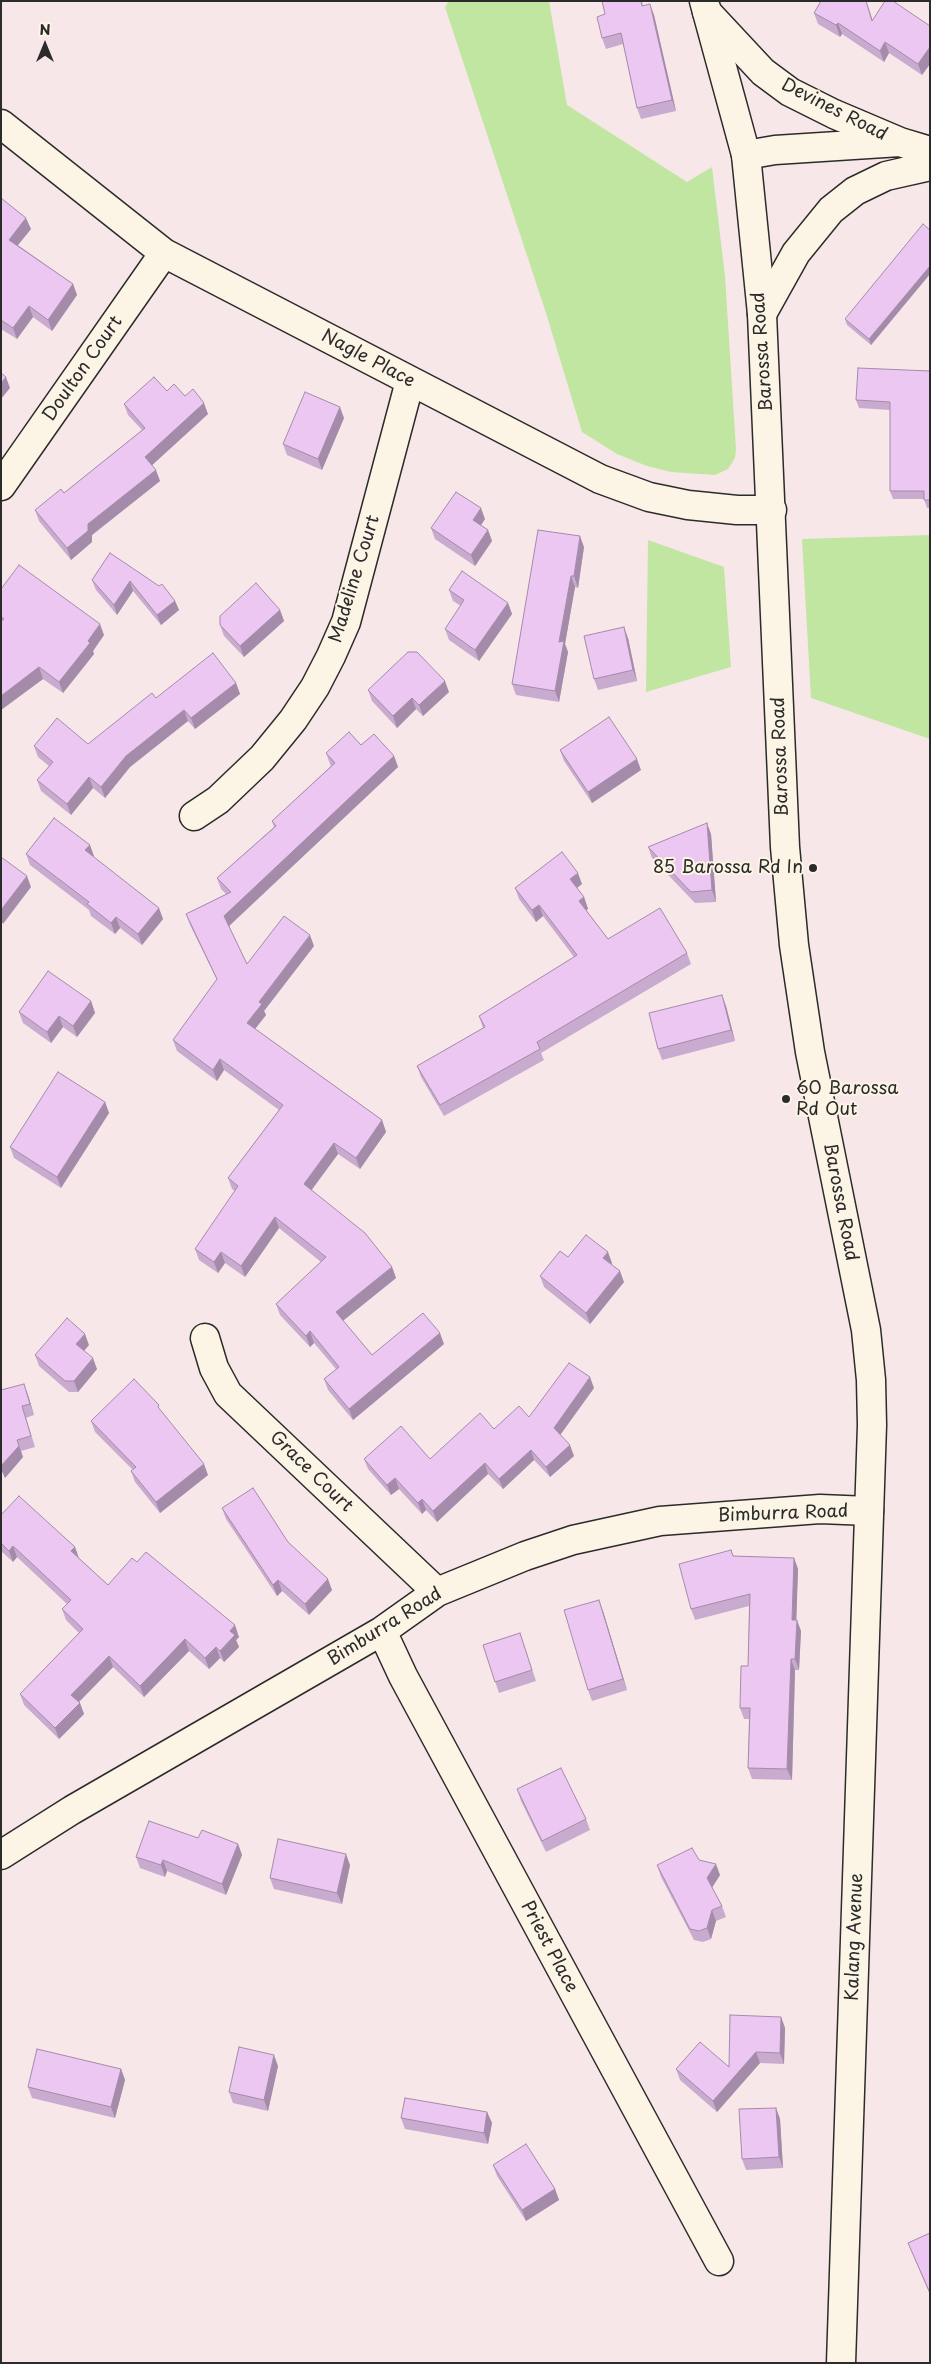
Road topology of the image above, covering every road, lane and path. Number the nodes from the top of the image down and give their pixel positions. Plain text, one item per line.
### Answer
1 (706, 7) edge
2 (1, 124) edge
3 (900, 142) junction
4 (930, 150) edge
5 (746, 155) junction
6 (930, 166) edge
7 (164, 253) junction
8 (762, 314) junction
9 (410, 381) junction
10 (1, 486) edge
11 (772, 510) junction
12 (194, 816) dead end
13 (205, 1338) dead end
14 (869, 1511) junction
15 (437, 1592) junction
16 (382, 1631) junction
17 (1, 1855) edge
18 (719, 2262) dead end
19 (841, 2363) edge

1 - 3 street, Devines Road
1 - 5 street, Barossa Road
2 - 7 street, Nagle Place
3 - 4 street, Devines Road
3 - 5 street, Devines Road
5 - 8 street, Barossa Road
6 - 8 street
7 - 9 street, Nagle Place
7 - 10 street, Doulton Court
8 - 11 street, Barossa Road
9 - 11 street, Nagle Place
9 - 12 street, Madeline Court
11 - 14 street, Barossa Road
13 - 15 street, Grace Court
14 - 15 street, Bimburra Road
14 - 19 street, Kalang Avenue
15 - 16 street, Bimburra Road
16 - 17 street, Bimburra Road
16 - 18 street, Priest Place

